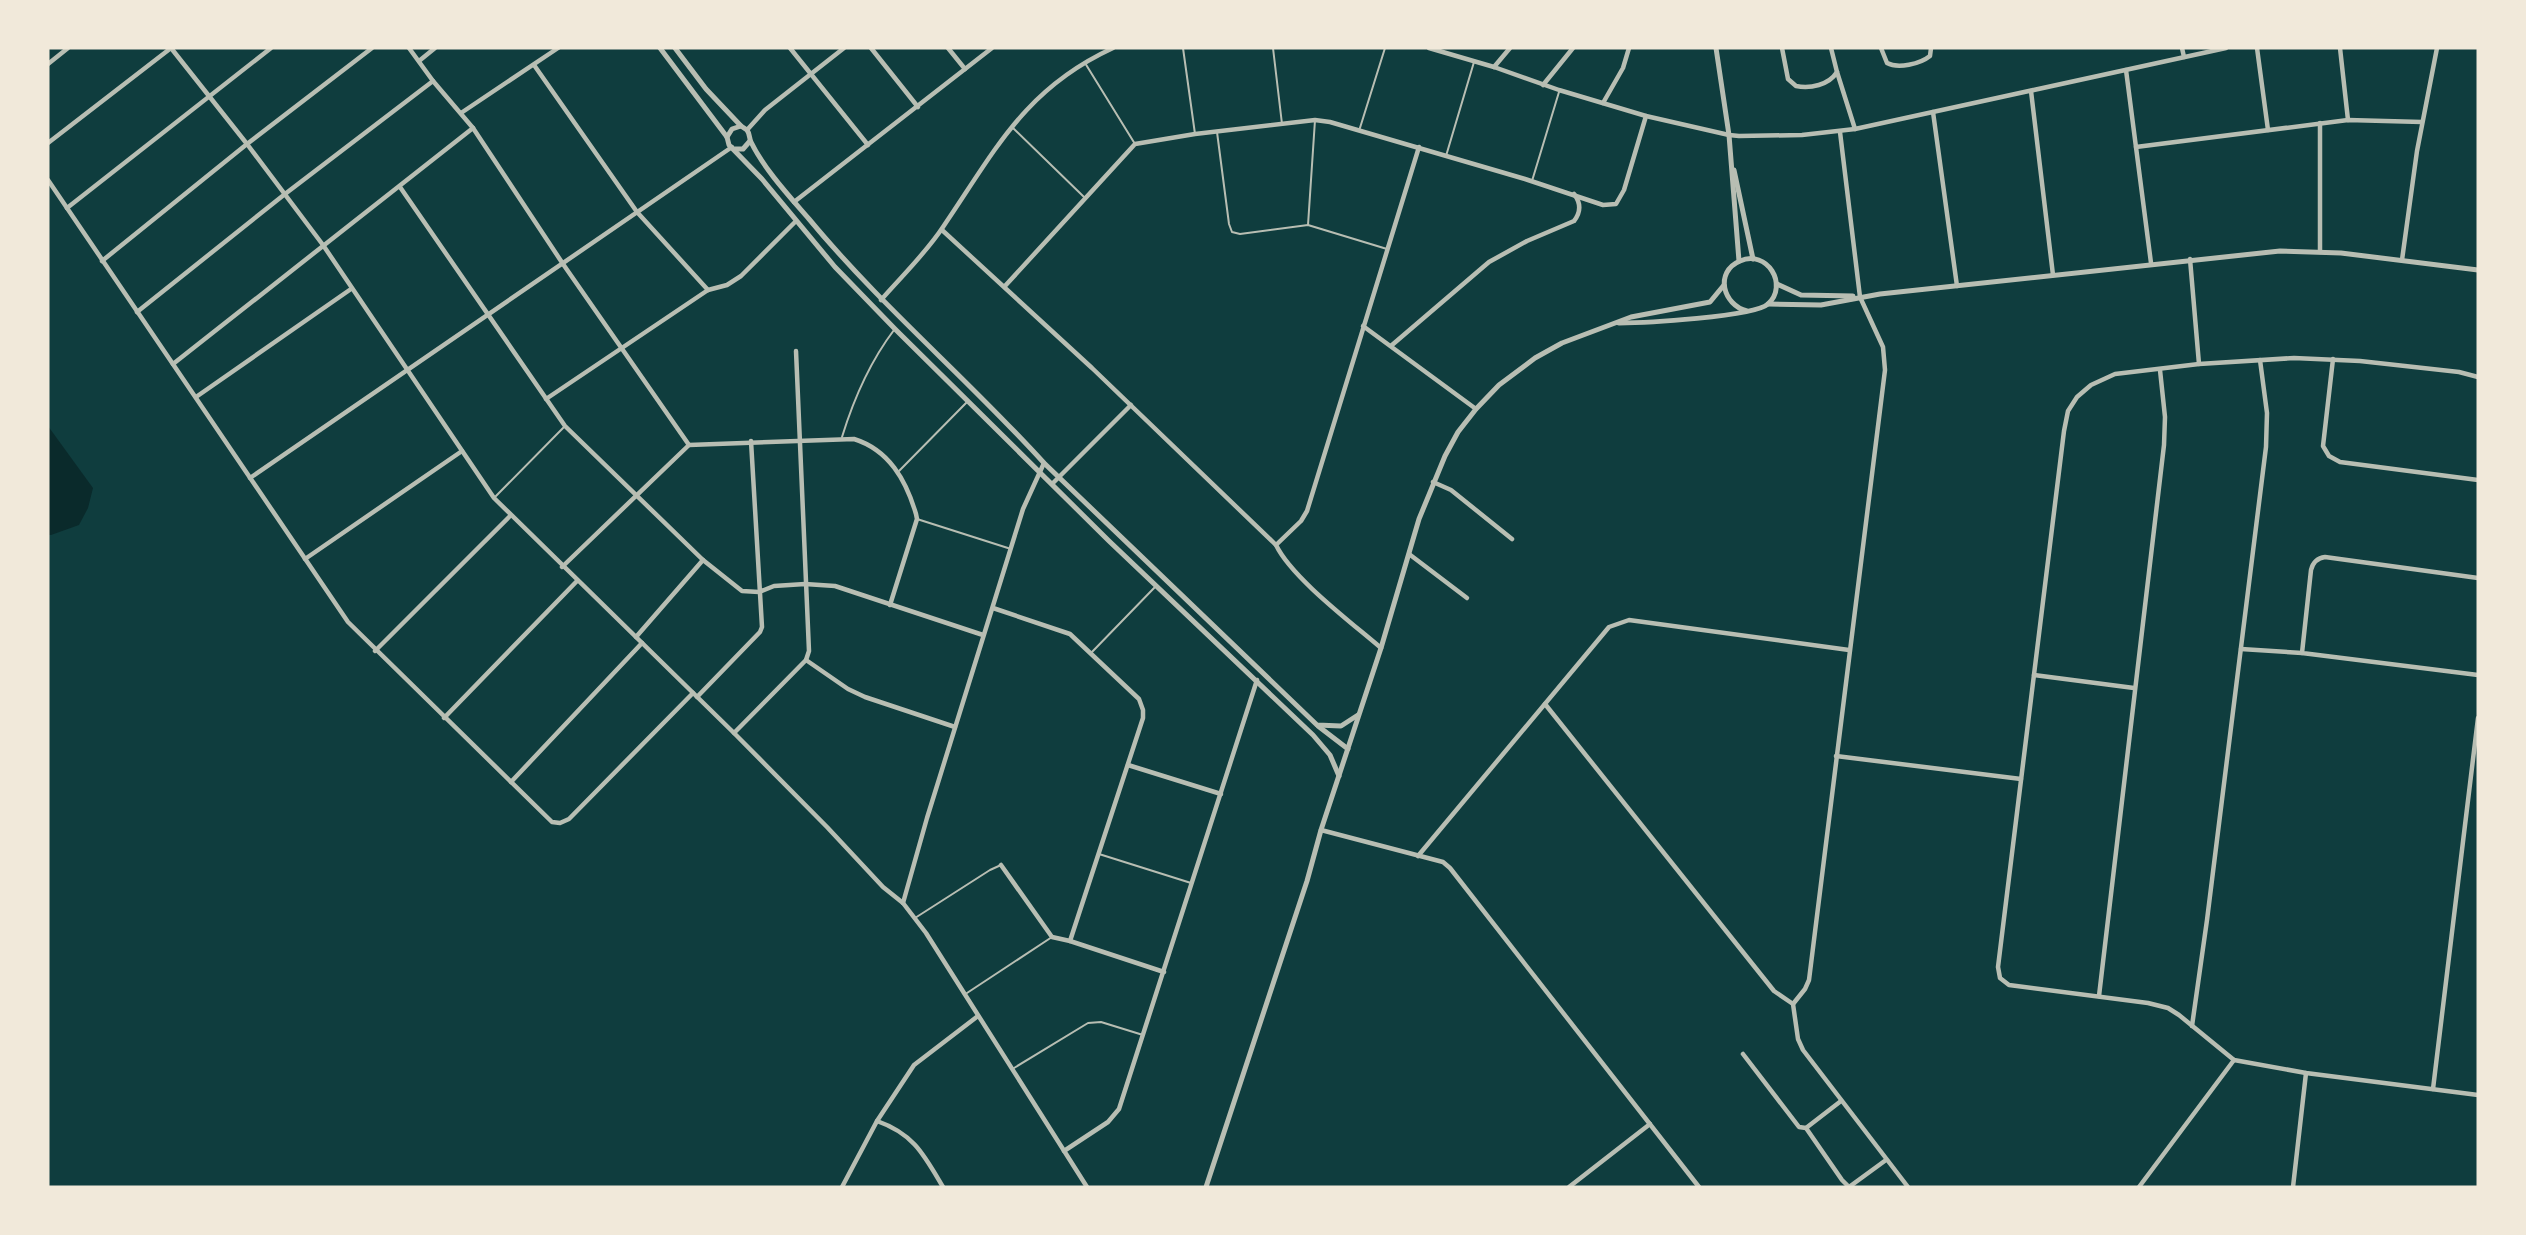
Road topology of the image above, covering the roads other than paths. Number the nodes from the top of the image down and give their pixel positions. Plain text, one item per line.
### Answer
1 (68, 48) edge
2 (171, 48) edge
3 (271, 48) edge
4 (372, 48) edge
5 (409, 48) edge
6 (435, 48) edge
7 (558, 48) edge
8 (660, 48) edge
9 (675, 48) edge
10 (790, 48) edge
11 (844, 48) edge
12 (871, 48) edge
13 (948, 48) edge
14 (992, 48) edge
15 (1113, 48) edge
16 (1183, 48) edge
17 (1273, 48) edge
18 (1385, 48) edge
19 (1429, 48) edge
20 (1451, 48) edge
21 (1510, 48) edge
22 (1573, 48) edge
23 (1629, 48) edge
24 (1716, 48) edge
25 (1782, 48) edge
26 (1832, 48) edge
27 (1881, 48) edge
28 (1931, 48) edge
29 (2182, 48) edge
30 (2226, 48) edge
31 (2257, 48) edge
32 (2340, 48) edge
33 (2437, 48) edge
34 (1446, 53) junction
35 (2184, 57) junction
36 (418, 61) junction
37 (1474, 62) junction
38 (48, 63) edge
39 (1085, 63) junction
40 (534, 65) junction
41 (1494, 67) junction
42 (965, 69) junction
43 (2126, 70) junction
44 (1837, 72) junction
45 (811, 74) junction
46 (433, 81) junction
47 (1543, 85) junction
48 (1559, 90) junction
49 (2031, 91) junction
50 (210, 96) junction
51 (1603, 103) junction
52 (918, 107) junction
53 (1933, 112) junction
54 (461, 113) junction
55 (1646, 116) junction
56 (1315, 120) junction
57 (2348, 120) junction
58 (2422, 122) junction
59 (2320, 123) junction
60 (1282, 124) junction
61 (741, 126) junction
62 (1011, 126) junction
63 (472, 128) junction
64 (1855, 129) junction
65 (747, 130) junction
66 (2268, 130) junction
67 (1217, 131) junction
68 (1359, 131) junction
69 (1840, 132) junction
70 (1195, 134) junction
71 (1729, 135) junction
72 (727, 137) junction
73 (750, 141) junction
74 (48, 143) edge
75 (247, 144) junction
76 (1135, 144) junction
77 (868, 145) junction
78 (1419, 147) junction
79 (2136, 147) junction
80 (734, 148) junction
81 (1446, 156) junction
82 (1731, 157) junction
83 (48, 180) edge
84 (1532, 181) junction
85 (400, 187) junction
86 (285, 194) junction
87 (1574, 194) junction
88 (1086, 199) junction
89 (794, 202) junction
90 (68, 208) junction
91 (638, 212) junction
92 (795, 221) junction
93 (1308, 225) junction
94 (942, 230) junction
95 (323, 245) junction
96 (1387, 249) junction
97 (2320, 252) junction
98 (1753, 259) junction
99 (2190, 259) junction
100 (2402, 260) junction
101 (102, 261) junction
102 (1739, 261) junction
103 (2151, 263) junction
104 (563, 264) junction
105 (2478, 270) edge
106 (2053, 275) junction
107 (1777, 284) junction
108 (1724, 285) junction
109 (1005, 286) junction
110 (1957, 286) junction
111 (351, 289) junction
112 (708, 290) junction
113 (1860, 297) junction
114 (881, 300) junction
115 (1768, 304) junction
116 (1748, 311) junction
117 (137, 312) junction
118 (487, 315) junction
119 (1614, 323) junction
120 (1363, 326) junction
121 (895, 329) junction
122 (1392, 345) junction
123 (622, 347) junction
124 (796, 351) dead end
125 (2333, 359) junction
126 (2260, 360) junction
127 (173, 364) junction
128 (2199, 364) junction
129 (407, 370) junction
130 (2160, 370) junction
131 (2478, 376) edge
132 (196, 397) junction
133 (546, 399) junction
134 (969, 400) junction
135 (1131, 405) junction
136 (1476, 409) junction
137 (565, 426) junction
138 (842, 437) junction
139 (799, 439) junction
140 (751, 441) junction
141 (689, 445) junction
142 (462, 452) junction
143 (1044, 463) junction
144 (1040, 470) junction
145 (899, 471) junction
146 (1059, 477) junction
147 (250, 478) junction
148 (2478, 480) edge
149 (1433, 482) junction
150 (1053, 483) junction
151 (636, 494) junction
152 (494, 498) junction
153 (510, 516) junction
154 (916, 519) junction
155 (1512, 538) dead end
156 (1276, 545) junction
157 (1011, 549) junction
158 (1409, 554) junction
159 (305, 559) junction
160 (703, 560) junction
161 (562, 567) junction
162 (2478, 578) edge
163 (577, 581) junction
164 (805, 584) junction
165 (1157, 585) junction
166 (759, 592) junction
167 (1467, 598) dead end
168 (890, 605) junction
169 (993, 609) junction
170 (983, 635) junction
171 (636, 637) junction
172 (642, 643) junction
173 (1380, 648) junction
174 (2241, 649) junction
175 (1849, 650) junction
176 (375, 651) junction
177 (1091, 653) junction
178 (2302, 653) junction
179 (806, 660) junction
180 (2034, 675) junction
181 (2478, 675) edge
182 (1257, 680) junction
183 (2134, 688) junction
184 (695, 695) junction
185 (1545, 704) junction
186 (1358, 715) junction
187 (444, 718) junction
188 (2478, 718) edge
189 (1317, 725) junction
190 (955, 727) junction
191 (734, 734) junction
192 (1348, 749) junction
193 (1836, 756) junction
194 (1128, 765) junction
195 (1339, 776) junction
196 (2021, 779) junction
197 (511, 782) junction
198 (1221, 794) junction
199 (1321, 830) junction
200 (1100, 854) junction
201 (1418, 856) junction
202 (1001, 865) joint
203 (1192, 883) junction
204 (903, 903) junction
205 (915, 918) junction
206 (1052, 937) junction
207 (1070, 941) junction
208 (1164, 972) junction
209 (964, 995) junction
210 (2099, 996) junction
211 (1793, 1004) junction
212 (978, 1016) junction
213 (2192, 1026) junction
214 (1145, 1036) junction
215 (1743, 1054) dead end
216 (2234, 1060) junction
217 (1011, 1070) junction
218 (2306, 1073) junction
219 (2433, 1089) junction
220 (2478, 1095) edge
221 (1841, 1101) junction
222 (877, 1121) junction
223 (1650, 1125) junction
224 (1806, 1128) junction
225 (1064, 1151) junction
226 (1886, 1160) junction
227 (835, 1187) edge
228 (842, 1187) edge
229 (943, 1187) edge
230 (1087, 1187) edge
231 (1206, 1187) edge
232 (1569, 1187) edge
233 (1699, 1187) edge
234 (1908, 1187) edge
235 (2139, 1187) edge
236 (2293, 1187) edge

1 - 38 street
2 - 50 street
2 - 74 street
3 - 50 street
4 - 75 street
5 - 36 street
6 - 36 street
7 - 40 street
8 - 72 street
9 - 61 street
10 - 45 street
11 - 45 street
12 - 52 street
13 - 42 street
14 - 42 street
15 - 39 street
16 - 70 lane
17 - 60 lane
18 - 68 lane
19 - 34 street
20 - 34 street
21 - 41 street
22 - 47 street
23 - 51 street
24 - 71 street
25 - 44 street
26 - 44 street
27 - 28 street
29 - 35 street
30 - 35 street
31 - 66 street
32 - 57 street
33 - 58 street
34 - 37 street
35 - 43 street
36 - 46 street
37 - 41 street
37 - 81 lane
39 - 62 street
39 - 76 lane
40 - 54 street
40 - 91 street
41 - 47 street
42 - 52 street
43 - 49 street
43 - 79 street
44 - 64 street
45 - 65 street
45 - 77 street
46 - 54 street
46 - 86 street
47 - 48 street
48 - 51 street
48 - 84 lane
49 - 53 street
49 - 106 street
50 - 75 street
50 - 90 street
51 - 55 street
52 - 77 street
53 - 64 street
53 - 110 street
54 - 63 street
55 - 71 street
55 - 87 street
56 - 60 street
56 - 68 street
56 - 93 lane
57 - 58 street
57 - 59 street
58 - 100 street
59 - 66 street
59 - 97 street
60 - 67 street
61 - 65 street
61 - 72 street
62 - 88 lane
62 - 94 street
63 - 85 street
63 - 104 street
64 - 69 street
65 - 73 street
66 - 79 street
67 - 70 street
67 - 93 lane
68 - 78 street
69 - 71 street
69 - 113 street
70 - 76 street
71 - 82 street
72 - 80 street
73 - 80 street
73 - 89 street
75 - 86 street
75 - 101 street
76 - 88 street
77 - 89 street
78 - 81 street
78 - 96 street
79 - 103 street
80 - 91 street
80 - 92 street
81 - 84 street
82 - 98 street
82 - 102 street
83 - 90 street
84 - 87 street
85 - 95 street
85 - 118 street
86 - 95 street
86 - 117 street
87 - 122 street
88 - 109 street
89 - 114 street
90 - 101 street
91 - 104 street
91 - 112 street
92 - 112 street
92 - 121 street
93 - 96 lane
94 - 109 street
94 - 114 street
95 - 111 street
95 - 127 street
96 - 120 street
97 - 99 street
97 - 100 street
98 - 102 street
98 - 107 street
99 - 103 street
99 - 128 street
100 - 105 street
101 - 117 street
102 - 108 street
103 - 106 street
104 - 118 street
104 - 123 street
106 - 110 street
107 - 113 street
107 - 115 street
108 - 116 street
108 - 119 street
109 - 135 street
110 - 113 street
111 - 129 street
111 - 132 street
112 - 123 street
113 - 115 street
113 - 175 street
114 - 143 street
115 - 116 street
116 - 119 street
117 - 127 street
118 - 129 street
118 - 133 street
119 - 136 street
120 - 122 street
120 - 156 street
121 - 134 street
121 - 138 lane
122 - 136 street
123 - 133 street
123 - 141 street
124 - 139 street
125 - 126 street
125 - 131 street
125 - 148 street
126 - 128 street
126 - 174 street
127 - 132 street
128 - 130 street
129 - 142 street
129 - 147 street
130 - 180 street
130 - 183 street
132 - 147 street
133 - 137 street
134 - 144 street
134 - 145 lane
135 - 146 street
135 - 156 street
136 - 149 street
137 - 151 street
137 - 152 lane
138 - 139 street
138 - 145 street
139 - 140 street
139 - 164 street
140 - 141 street
140 - 166 street
141 - 151 street
142 - 152 street
142 - 159 street
143 - 144 street
143 - 146 street
144 - 150 street
144 - 157 street
145 - 154 street
146 - 150 street
146 - 189 street
147 - 159 street
149 - 155 street
149 - 158 street
150 - 165 street
151 - 160 street
151 - 161 street
152 - 153 street
153 - 161 street
153 - 176 street
154 - 157 lane
154 - 168 street
156 - 173 street
157 - 169 street
158 - 167 street
158 - 173 street
159 - 176 street
160 - 166 street
160 - 171 street
161 - 163 street
162 - 178 street
163 - 171 street
163 - 187 street
164 - 166 street
164 - 168 street
164 - 179 street
165 - 177 lane
165 - 182 street
166 - 184 street
168 - 170 street
169 - 170 street
169 - 177 street
170 - 190 street
171 - 172 street
172 - 184 street
172 - 197 street
173 - 186 street
174 - 178 street
174 - 213 street
175 - 185 street
175 - 193 street
176 - 187 street
177 - 194 street
178 - 181 street
179 - 190 street
179 - 191 street
180 - 183 street
180 - 196 street
182 - 195 street
182 - 198 street
183 - 210 street
184 - 191 street
184 - 197 street
185 - 201 street
185 - 211 street
186 - 189 street
186 - 192 street
187 - 197 street
188 - 219 street
189 - 192 street
190 - 204 street
191 - 204 street
192 - 195 street
193 - 196 street
193 - 211 street
194 - 198 street
194 - 200 street
195 - 199 street
196 - 210 street
198 - 203 street
199 - 201 street
199 - 231 street
200 - 203 lane
200 - 207 street
201 - 223 street
202 - 205 lane
202 - 206 street
203 - 208 street
204 - 205 street
205 - 209 street
206 - 207 street
206 - 209 lane
207 - 208 street
208 - 214 street
209 - 212 street
210 - 213 street
211 - 221 street
212 - 217 street
212 - 222 street
213 - 216 street
214 - 217 lane
214 - 225 street
215 - 224 street
216 - 218 street
216 - 235 street
217 - 225 street
218 - 219 street
218 - 236 street
219 - 220 street
221 - 224 street
221 - 226 street
222 - 228 street
222 - 229 street
223 - 232 street
223 - 233 street
224 - 226 street
225 - 230 street
226 - 234 street
227 - 228 street

